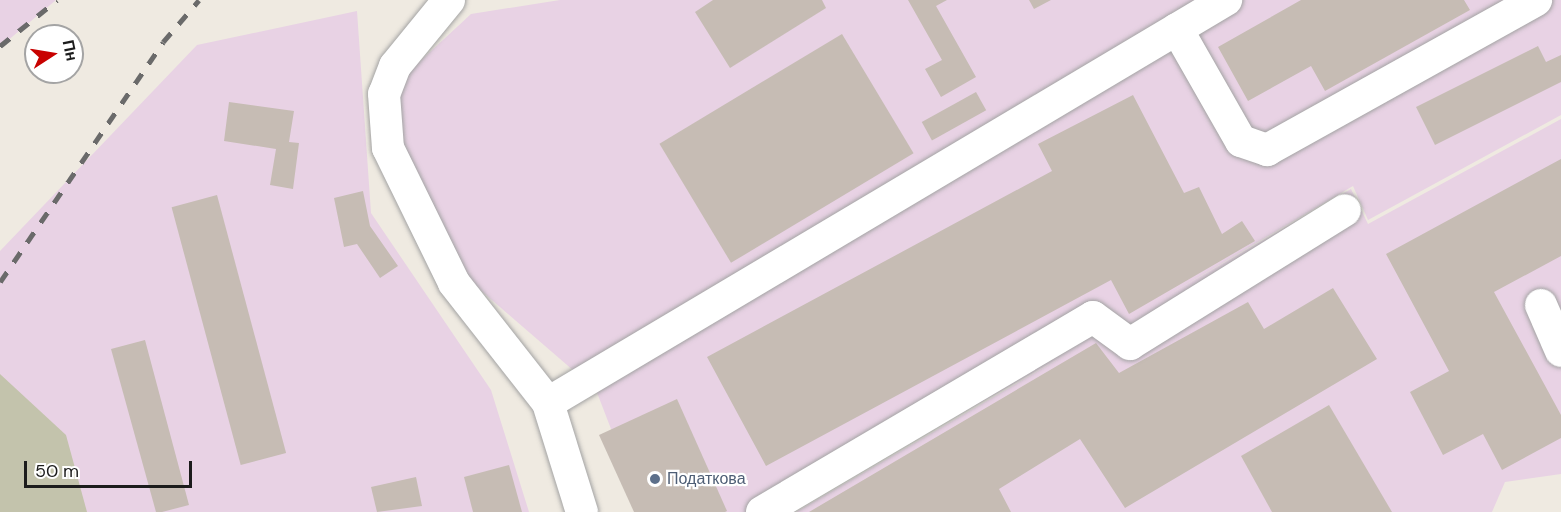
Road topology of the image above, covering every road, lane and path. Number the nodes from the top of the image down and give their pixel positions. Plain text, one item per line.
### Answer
1 (449, 0) edge
2 (1226, 0) edge
3 (1536, 0) edge
4 (1177, 29) junction
5 (1346, 210) dead end
6 (1541, 305) dead end
7 (1561, 351) edge
8 (548, 403) junction
9 (582, 512) edge
10 (762, 512) edge

1 - 8 lane
2 - 4 lane
3 - 4 lane
4 - 8 lane
5 - 10 lane
6 - 7 lane
8 - 9 lane

